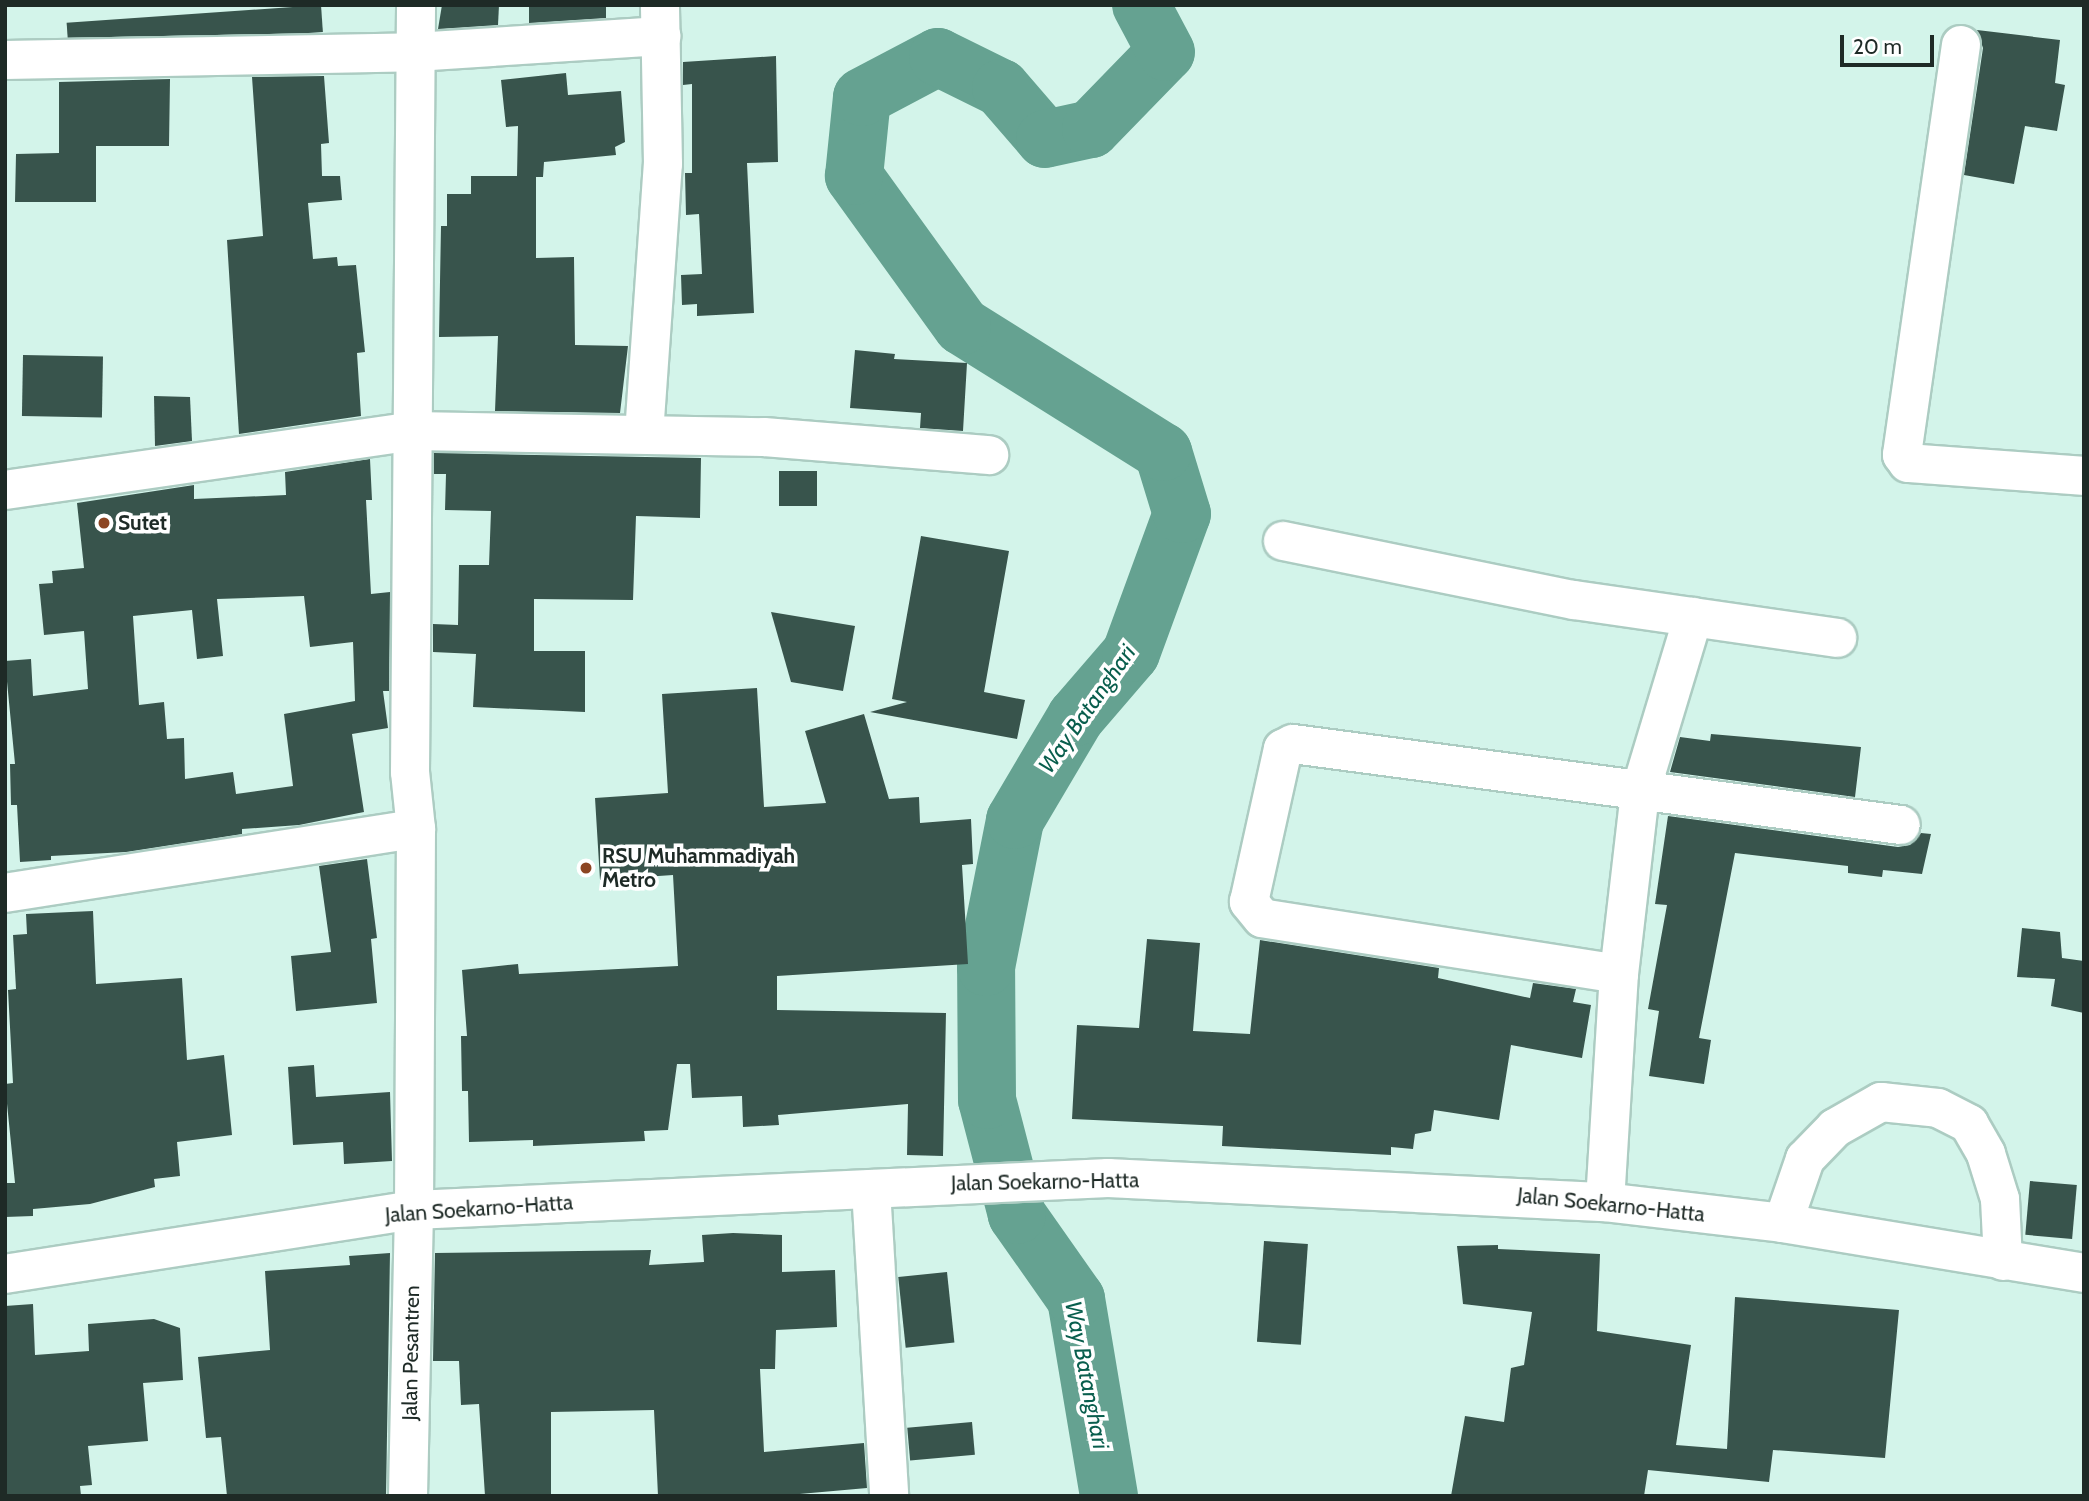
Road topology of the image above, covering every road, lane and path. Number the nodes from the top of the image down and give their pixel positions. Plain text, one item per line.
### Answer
1 (416, 5) edge
2 (660, 20) edge
3 (1961, 45) dead end
4 (415, 52) junction
5 (5, 60) edge
6 (413, 431) junction
7 (644, 434) junction
8 (989, 455) dead end
9 (2084, 476) edge
10 (5, 490) edge
11 (1283, 541) dead end
12 (1693, 617) junction
13 (1837, 638) dead end
14 (1640, 793) junction
15 (1901, 825) dead end
16 (416, 829) junction
17 (5, 893) edge
18 (1619, 974) junction
19 (871, 1189) junction
20 (1605, 1202) junction
21 (414, 1210) junction
22 (1783, 1223) junction
23 (2003, 1262) junction
24 (2084, 1273) edge
25 (5, 1274) edge
26 (408, 1496) edge
27 (888, 1496) edge

1 - 4 street, Jalan Pesantren
2 - 4 street
2 - 7 street
3 - 9 street
4 - 5 street
4 - 6 street, Jalan Pesantren
6 - 7 street
6 - 10 street
6 - 16 street, Jalan Pesantren
7 - 8 street
11 - 12 street
12 - 13 street
12 - 14 street
14 - 15 street
14 - 18 street
14 - 18 street
16 - 17 street
16 - 21 street, Jalan Pesantren
18 - 20 street
19 - 20 street, Jalan Soekarno-Hatta
19 - 21 street, Jalan Soekarno-Hatta
19 - 27 street
20 - 22 street, Jalan Soekarno-Hatta
21 - 25 street, Jalan Soekarno-Hatta
21 - 26 street, Jalan Pesantren
22 - 23 street, Jalan Soekarno-Hatta
22 - 23 street
23 - 24 street, Jalan Soekarno-Hatta

